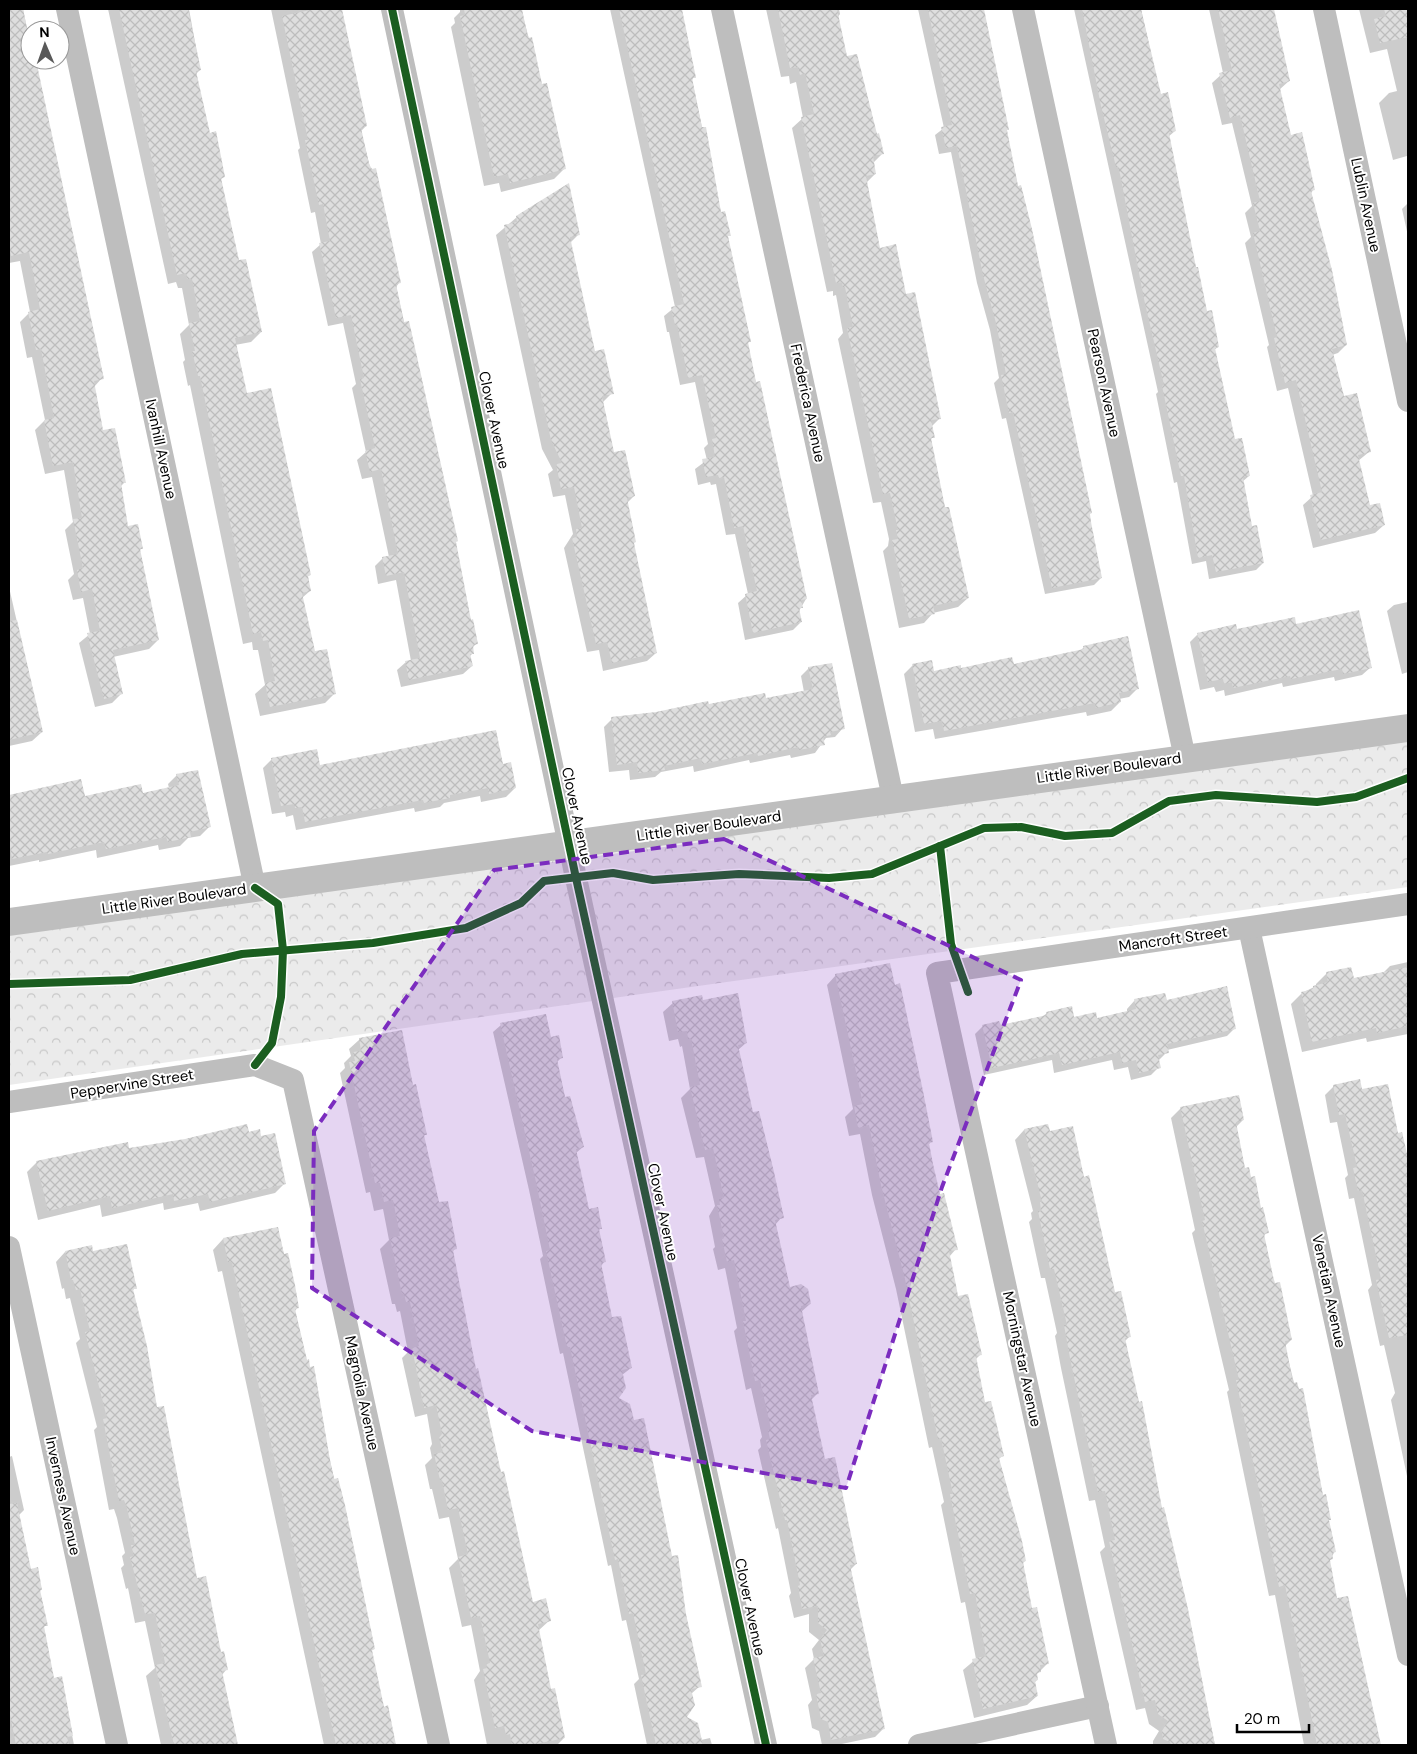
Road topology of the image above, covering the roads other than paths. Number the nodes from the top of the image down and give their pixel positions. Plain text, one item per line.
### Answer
1 (67, 9) edge
2 (392, 9) edge
3 (722, 9) edge
4 (1023, 9) edge
5 (1324, 9) edge
6 (1408, 401) edge
7 (1408, 728) edge
8 (1185, 758) junction
9 (893, 798) junction
10 (570, 846) junction
11 (255, 888) junction
12 (1408, 904) edge
13 (9, 922) edge
14 (1250, 928) junction
15 (937, 973) joint
16 (255, 1065) joint
17 (9, 1102) edge
18 (9, 1247) edge
19 (1408, 1655) edge
20 (1098, 1706) junction
21 (117, 1745) edge
22 (439, 1745) edge
23 (766, 1745) edge
24 (919, 1745) edge
25 (1106, 1745) edge

1 - 11 street, Ivanhill Avenue
2 - 10 street, Clover Avenue
3 - 9 street, Frederica Avenue
4 - 8 street, Pearson Avenue
5 - 6 street, Lublin Avenue
7 - 8 street, Little River Boulevard
8 - 9 street, Little River Boulevard
9 - 10 street, Little River Boulevard
10 - 11 street, Little River Boulevard
10 - 23 street, Clover Avenue
11 - 13 street, Little River Boulevard
12 - 14 street, Mancroft Street
14 - 15 street, Mancroft Street
14 - 19 street, Venetian Avenue
15 - 20 street, Morningstar Avenue
16 - 17 street, Peppervine Street
16 - 22 street, Magnolia Avenue
18 - 21 street, Inverness Avenue
20 - 24 street
20 - 25 street, Morningstar Avenue

